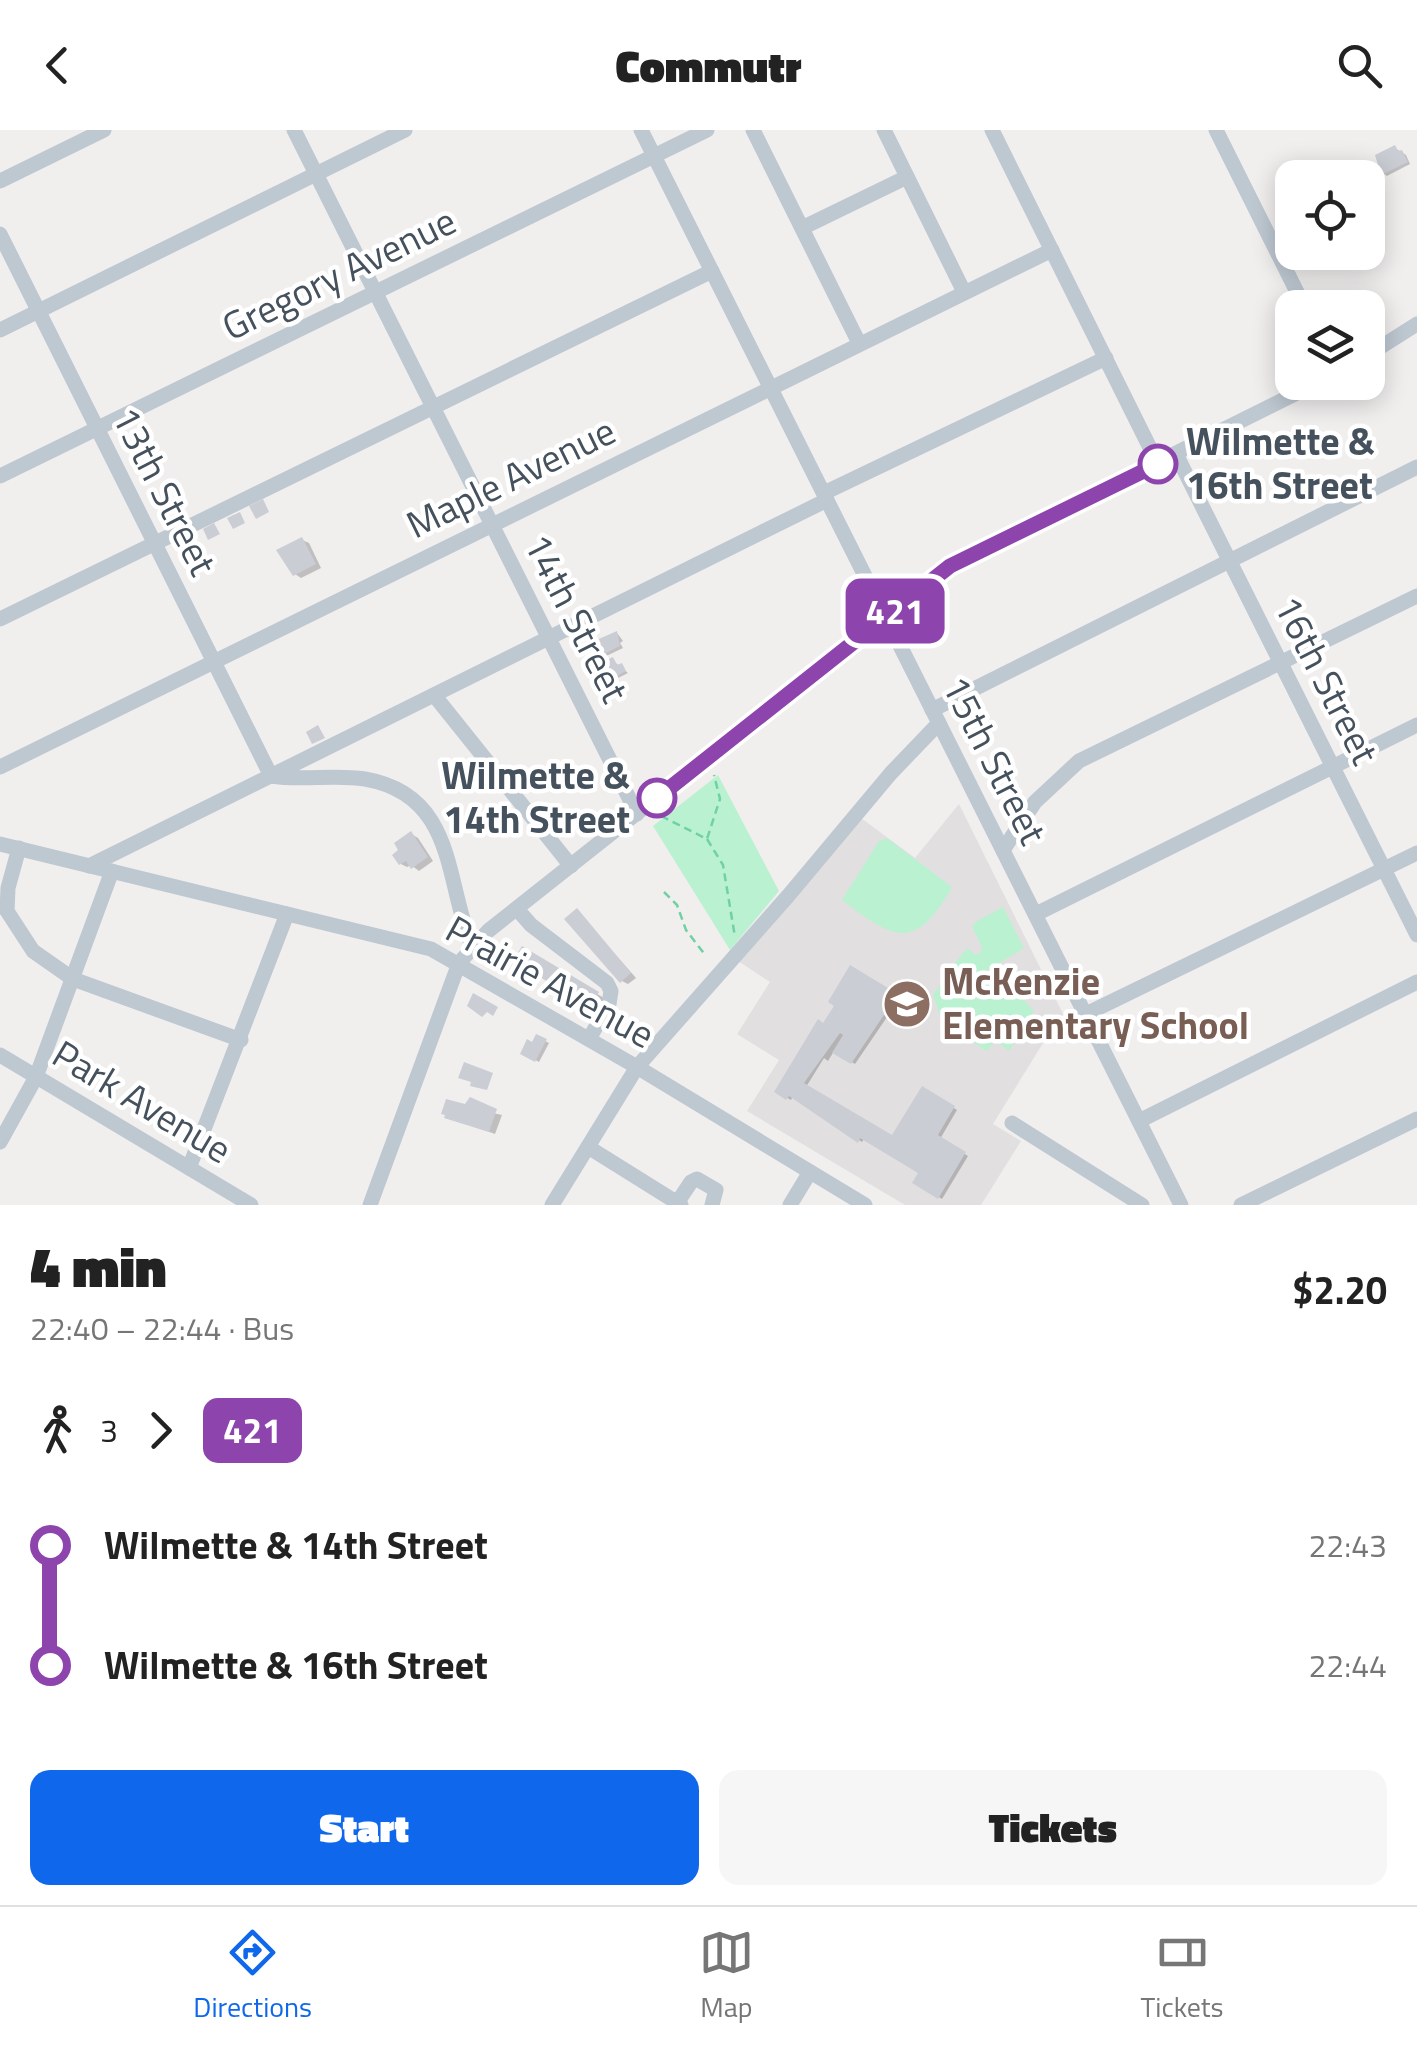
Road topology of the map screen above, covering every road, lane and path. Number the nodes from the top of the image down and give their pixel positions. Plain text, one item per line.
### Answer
1 (104, 130) edge
2 (294, 130) edge
3 (405, 130) edge
4 (641, 130) edge
5 (707, 130) edge
6 (753, 130) edge
7 (884, 130) edge
8 (992, 130) edge
9 (1216, 130) edge
10 (654, 156) junction
11 (317, 175) junction
12 (907, 176) junction
13 (0, 181) edge
14 (802, 228) junction
15 (0, 234) edge
16 (1052, 250) junction
17 (712, 271) junction
18 (1296, 290) edge
19 (376, 292) junction
20 (964, 292) junction
21 (38, 311) junction
22 (1417, 324) edge
23 (0, 330) edge
24 (859, 343) junction
25 (1385, 344) edge
26 (1106, 358) junction
27 (770, 386) junction
28 (1283, 400) edge
29 (434, 408) junction
30 (97, 429) junction
31 (1176, 454) junction
32 (1158, 464) junction
33 (1417, 467) edge
34 (0, 476) edge
35 (825, 497) junction
36 (492, 524) junction
37 (154, 542) junction
38 (1229, 559) junction
39 (1417, 596) edge
40 (886, 618) junction
41 (0, 620) edge
42 (549, 638) junction
43 (213, 661) junction
44 (1280, 662) junction
45 (434, 695) junction
46 (936, 716) junction
47 (1417, 724) edge
48 (1333, 766) junction
49 (0, 767) edge
50 (714, 775) dead end
51 (271, 776) junction
52 (637, 814) junction
53 (661, 816) dead end
54 (707, 839) junction
55 (0, 844) edge
56 (19, 848) junction
57 (1003, 850) junction
58 (1417, 853) edge
59 (90, 866) junction
60 (571, 866) junction
61 (1384, 869) junction
62 (112, 871) junction
63 (664, 892) dead end
64 (517, 908) junction
65 (287, 914) junction
66 (1036, 914) junction
67 (1417, 934) edge
68 (472, 946) junction
69 (740, 952) junction
70 (706, 956) dead end
71 (458, 963) junction
72 (72, 979) junction
73 (1417, 982) edge
74 (1086, 1014) junction
75 (589, 1039) junction
76 (241, 1040) junction
77 (0, 1055) edge
78 (637, 1067) junction
79 (36, 1077) junction
80 (1417, 1119) edge
81 (1138, 1121) junction
82 (1012, 1123) dead end
83 (0, 1142) edge
84 (588, 1147) junction
85 (189, 1168) junction
86 (810, 1172) junction
87 (220, 1186) junction
88 (679, 1204) edge
89 (213, 1205) edge
90 (251, 1205) edge
91 (370, 1205) edge
92 (552, 1205) edge
93 (712, 1205) edge
94 (790, 1205) edge
95 (865, 1205) edge
96 (1142, 1205) edge
97 (1180, 1205) edge
98 (1241, 1205) edge

1 - 13 street
2 - 11 street, 14th Street
3 - 11 street
4 - 10 street, 15th Street
5 - 10 street, Gregory Avenue
6 - 14 street
7 - 12 street
8 - 16 street
9 - 18 street
10 - 17 street, 15th Street
10 - 19 street, Gregory Avenue
11 - 19 street, 14th Street
11 - 21 street
12 - 14 street
12 - 20 street
14 - 24 street
15 - 21 street, 13th Street
16 - 20 street, Maple Avenue
16 - 26 street
17 - 27 street, 15th Street
17 - 29 street
19 - 29 street, 14th Street
19 - 30 street, Gregory Avenue
20 - 24 street, Maple Avenue
21 - 23 street
21 - 30 street, 13th Street
22 - 25 street
24 - 27 street, Maple Avenue
26 - 32 street
26 - 35 street
27 - 35 street, 15th Street
27 - 36 street, Maple Avenue
28 - 31 street
29 - 36 street, 14th Street
29 - 37 street
30 - 34 street, Gregory Avenue
30 - 37 street, 13th Street
31 - 32 street
31 - 38 street, 16th Street
32 - 40 street
33 - 38 street
35 - 40 street, 15th Street
35 - 42 street
36 - 42 street, 14th Street
36 - 43 street, Maple Avenue
37 - 41 street
37 - 43 street, 13th Street
38 - 44 street, 16th Street
38 - 46 street
39 - 44 street
40 - 46 street, 15th Street
40 - 52 street
42 - 45 street
42 - 52 street, 14th Street
43 - 49 street, Maple Avenue
43 - 51 street, 13th Street
44 - 48 street, 16th Street
44 - 57 street
45 - 51 street
45 - 60 street
46 - 57 street, 15th Street
46 - 69 street
47 - 48 street
48 - 61 street, 16th Street
48 - 66 street
50 - 54 path
51 - 59 street
51 - 68 street
52 - 60 street
53 - 54 path
54 - 69 path
55 - 56 street, Prairie Avenue
56 - 59 street, Prairie Avenue
56 - 72 street
57 - 66 street, 15th Street
58 - 61 street
59 - 62 street, Prairie Avenue
60 - 64 street
61 - 67 street, 16th Street
61 - 74 street
62 - 65 street, Prairie Avenue
62 - 72 street
63 - 70 path
64 - 68 street
64 - 75 street
65 - 71 street, Prairie Avenue
65 - 76 street
66 - 74 street, 15th Street
68 - 71 street
69 - 78 street
71 - 75 street, Prairie Avenue
71 - 91 street
72 - 76 street
72 - 79 street
73 - 81 street
74 - 81 street, 15th Street
75 - 78 street, Prairie Avenue
76 - 85 street
77 - 79 street, Park Avenue
78 - 84 street
78 - 86 street, Prairie Avenue
79 - 83 street
79 - 85 street, Park Avenue
80 - 98 street
81 - 97 street, 15th Street
82 - 96 street
84 - 88 street
84 - 92 street
85 - 87 street, Park Avenue
86 - 94 street
86 - 95 street, Prairie Avenue
87 - 89 street
87 - 90 street, Park Avenue
88 - 93 street

